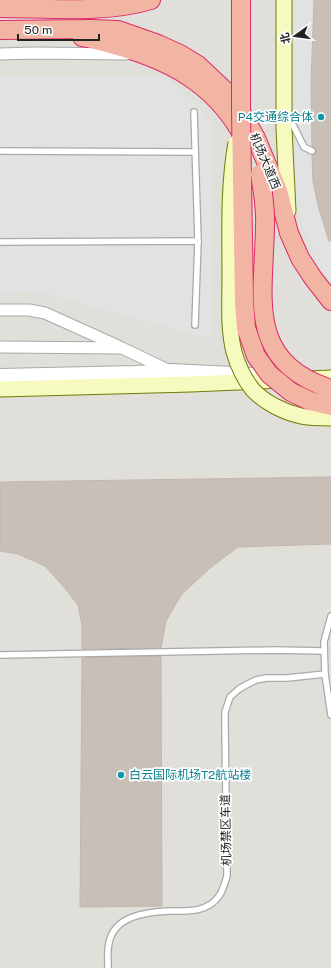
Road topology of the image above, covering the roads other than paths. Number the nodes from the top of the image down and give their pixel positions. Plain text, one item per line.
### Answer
1 (80, 0) edge
2 (151, 0) edge
3 (241, 0) edge
4 (284, 0) edge
5 (0, 8) edge
6 (36, 8) junction
7 (0, 30) edge
8 (40, 30) junction
9 (0, 54) edge
10 (144, 55) junction
11 (284, 104) junction
12 (194, 112) dead end
13 (241, 113) junction
14 (0, 151) edge
15 (312, 151) dead end
16 (195, 152) junction
17 (289, 233) junction
18 (198, 241) junction
19 (0, 242) edge
20 (331, 301) edge
21 (0, 310) edge
22 (196, 325) dead end
23 (0, 347) edge
24 (122, 348) junction
25 (171, 371) junction
26 (0, 376) edge
27 (328, 382) edge
28 (5, 388) edge
29 (331, 406) edge
30 (331, 418) edge
31 (331, 616) edge
32 (324, 650) junction
33 (0, 655) edge
34 (326, 674) junction
35 (331, 715) edge
36 (108, 968) edge

1 - 6 highway
2 - 6 highway
3 - 13 highway, bridge
4 - 11 main road
5 - 6 highway
7 - 8 highway, 机场大道西
8 - 10 highway
8 - 17 highway, 机场大道西
9 - 10 street
10 - 27 highway, bridge
11 - 15 lane
11 - 17 main road
12 - 16 lane
13 - 29 highway, bridge
13 - 30 main road, bridge
14 - 16 lane
16 - 18 lane
17 - 20 highway, 机场大道西
18 - 19 lane
18 - 22 lane
21 - 24 street
23 - 24 street
24 - 25 street
25 - 26 street
25 - 27 street
27 - 28 main road
31 - 32 lane
32 - 33 lane
32 - 34 lane
34 - 35 lane
34 - 36 lane, 机场禁区车道

